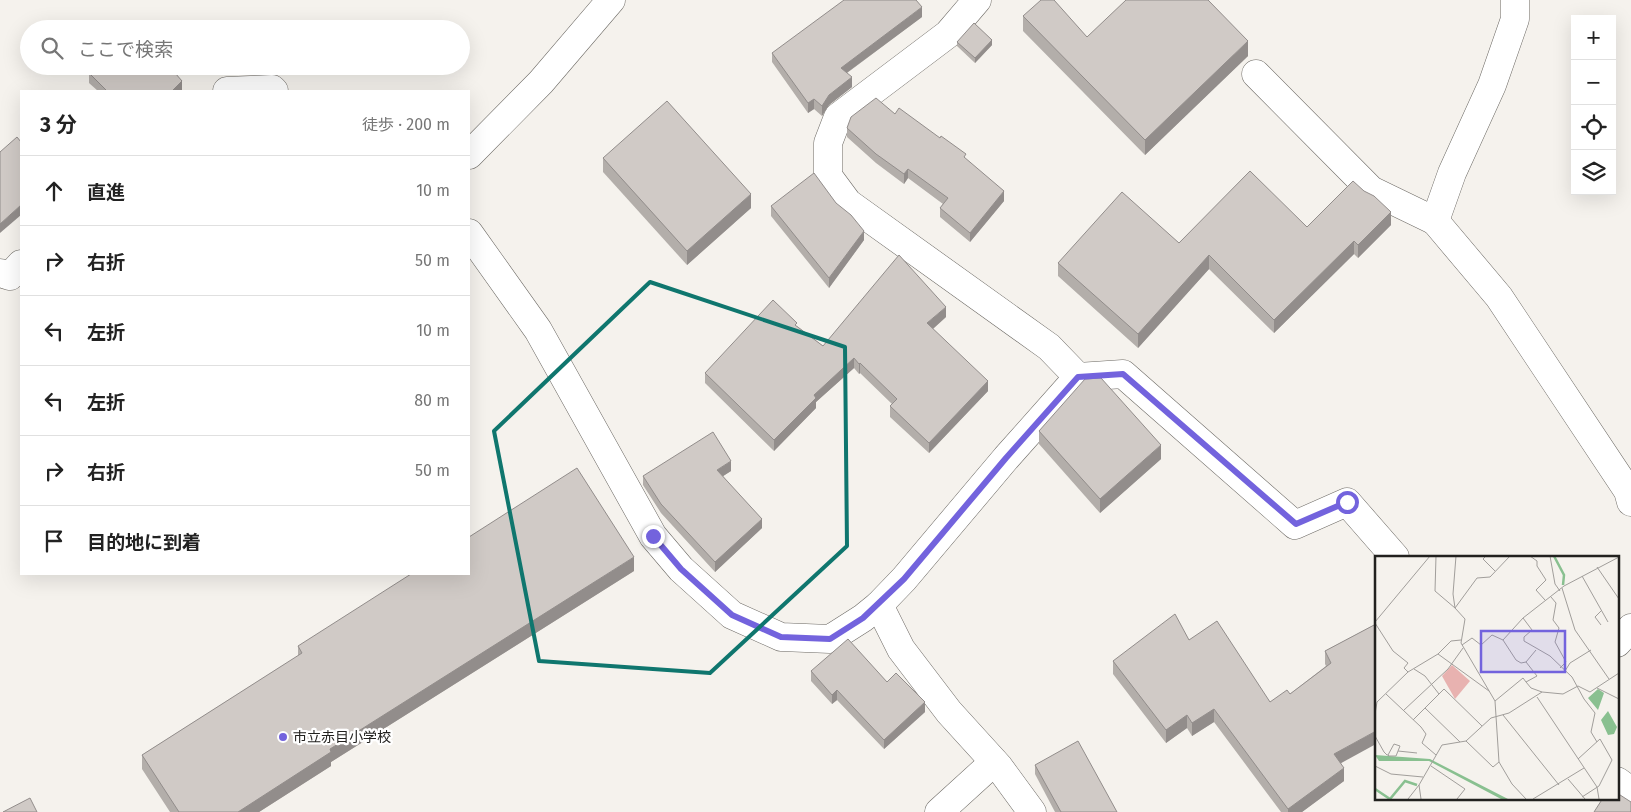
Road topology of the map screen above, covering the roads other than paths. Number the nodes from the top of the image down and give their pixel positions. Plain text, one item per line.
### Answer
1 (611, 0) edge
2 (977, 0) edge
3 (1515, 0) edge
4 (1256, 74) dead end
5 (250, 90) edge
6 (273, 90) edge
7 (470, 154) edge
8 (1435, 221) junction
9 (470, 234) edge
10 (20, 265) edge
11 (0, 273) edge
12 (1078, 377) junction
13 (1631, 502) edge
14 (1394, 556) edge
15 (879, 605) junction
16 (1631, 628) edge
17 (1618, 642) edge
18 (994, 762) junction
19 (1618, 782) edge
20 (1631, 791) edge
21 (939, 812) edge
22 (1032, 812) edge

1 - 7 street
2 - 12 street
3 - 8 street
4 - 8 street
5 - 6 street
8 - 13 street
9 - 15 street
10 - 11 street
12 - 14 street
12 - 15 street
15 - 18 street
16 - 17 street
18 - 21 street
18 - 22 street
19 - 20 street

